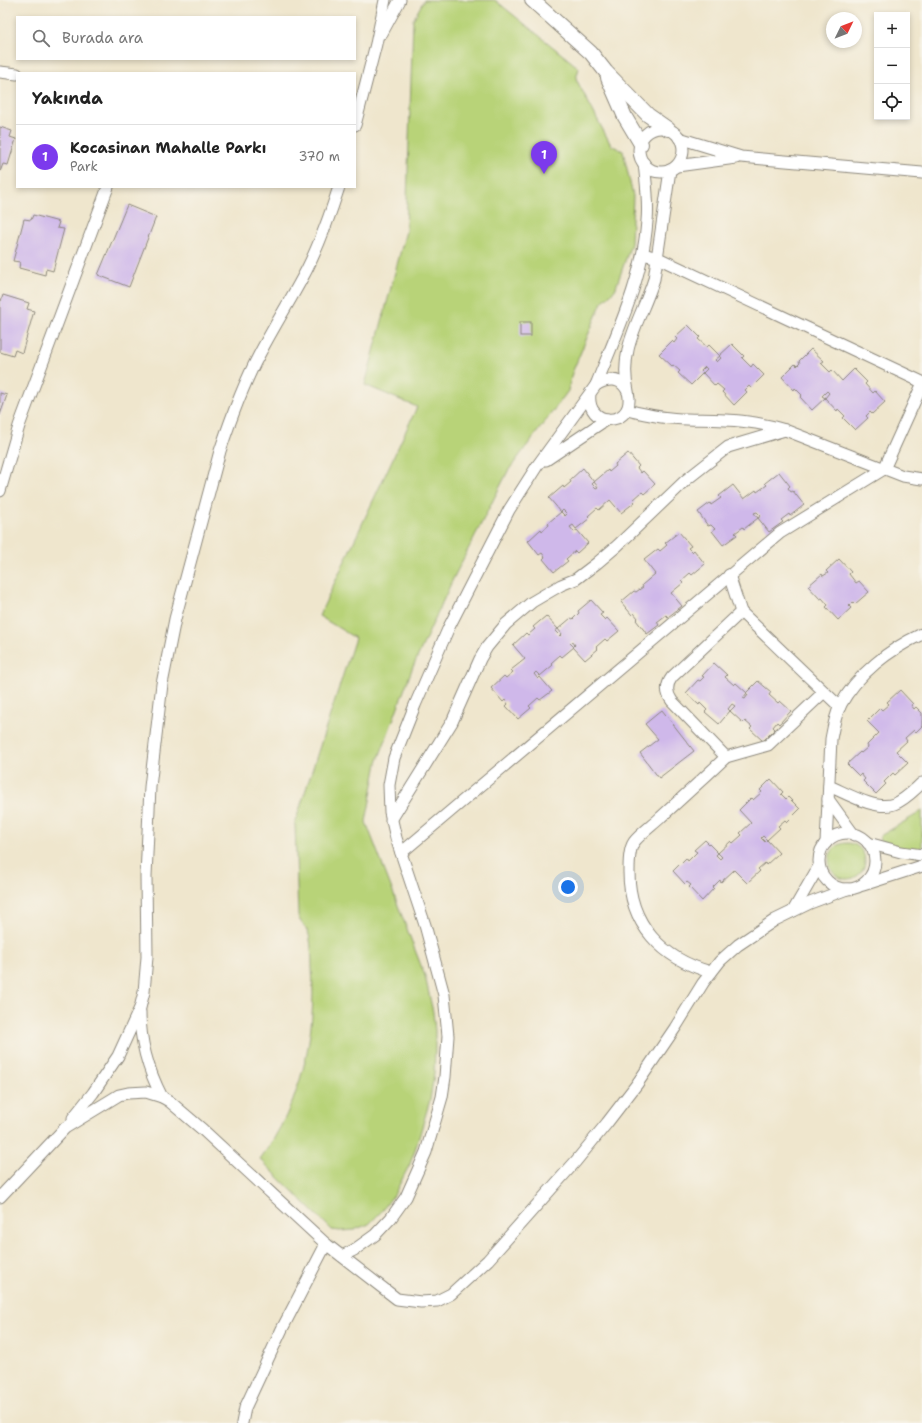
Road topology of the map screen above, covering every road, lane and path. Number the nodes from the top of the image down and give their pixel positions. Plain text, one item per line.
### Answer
1 (385, 0) edge
2 (400, 0) edge
3 (532, 0) edge
4 (376, 44) junction
5 (0, 72) edge
6 (606, 72) junction
7 (16, 74) edge
8 (356, 121) edge
9 (668, 130) junction
10 (679, 138) junction
11 (640, 144) junction
12 (740, 157) junction
13 (644, 163) junction
14 (674, 168) junction
15 (922, 173) edge
16 (108, 188) edge
17 (339, 188) edge
18 (643, 254) junction
19 (658, 258) junction
20 (922, 382) edge
21 (922, 385) edge
22 (593, 389) junction
23 (629, 394) junction
24 (627, 410) junction
25 (607, 419) junction
26 (785, 430) junction
27 (537, 466) junction
28 (884, 469) junction
29 (922, 479) edge
30 (0, 487) edge
31 (730, 575) junction
32 (741, 612) junction
33 (922, 634) edge
34 (824, 692) junction
35 (840, 707) junction
36 (726, 757) junction
37 (922, 783) edge
38 (829, 786) junction
39 (828, 799) junction
40 (391, 820) junction
41 (854, 835) junction
42 (868, 843) junction
43 (826, 844) junction
44 (401, 853) junction
45 (922, 855) edge
46 (819, 866) junction
47 (922, 866) edge
48 (862, 885) junction
49 (847, 889) junction
50 (793, 911) junction
51 (711, 972) junction
52 (140, 1008) junction
53 (162, 1097) junction
54 (65, 1128) junction
55 (0, 1197) edge
56 (326, 1244) junction
57 (342, 1256) junction
58 (242, 1423) edge

1 - 4 street
2 - 4 street
3 - 6 street
4 - 8 street
5 - 7 street
6 - 9 street
6 - 11 street
9 - 10 street
9 - 11 street
10 - 12 street
10 - 14 street
11 - 13 street
12 - 14 street
12 - 15 street
13 - 14 street
13 - 18 street
14 - 19 street
16 - 30 street
17 - 52 street
18 - 19 street
18 - 22 street
19 - 20 street
19 - 23 street
21 - 28 street
22 - 23 street
22 - 25 street
22 - 27 street
23 - 24 street
24 - 25 street
24 - 26 street
25 - 27 street
26 - 28 street
26 - 40 street
27 - 40 street
28 - 29 street
28 - 31 street
31 - 32 street
31 - 44 street
32 - 34 street
32 - 36 street
33 - 35 street
34 - 35 street
34 - 36 street
35 - 38 street
36 - 51 street
37 - 38 street
38 - 39 street
39 - 41 street
39 - 43 street
40 - 44 street
41 - 42 street
41 - 43 street
42 - 45 street
42 - 48 street
43 - 46 street
44 - 57 street
46 - 49 street
46 - 50 street
47 - 48 street
48 - 49 street
49 - 50 street
50 - 51 street
51 - 57 street
52 - 53 street
52 - 54 street
53 - 54 street
53 - 56 street
54 - 55 street
56 - 57 street
56 - 58 street

